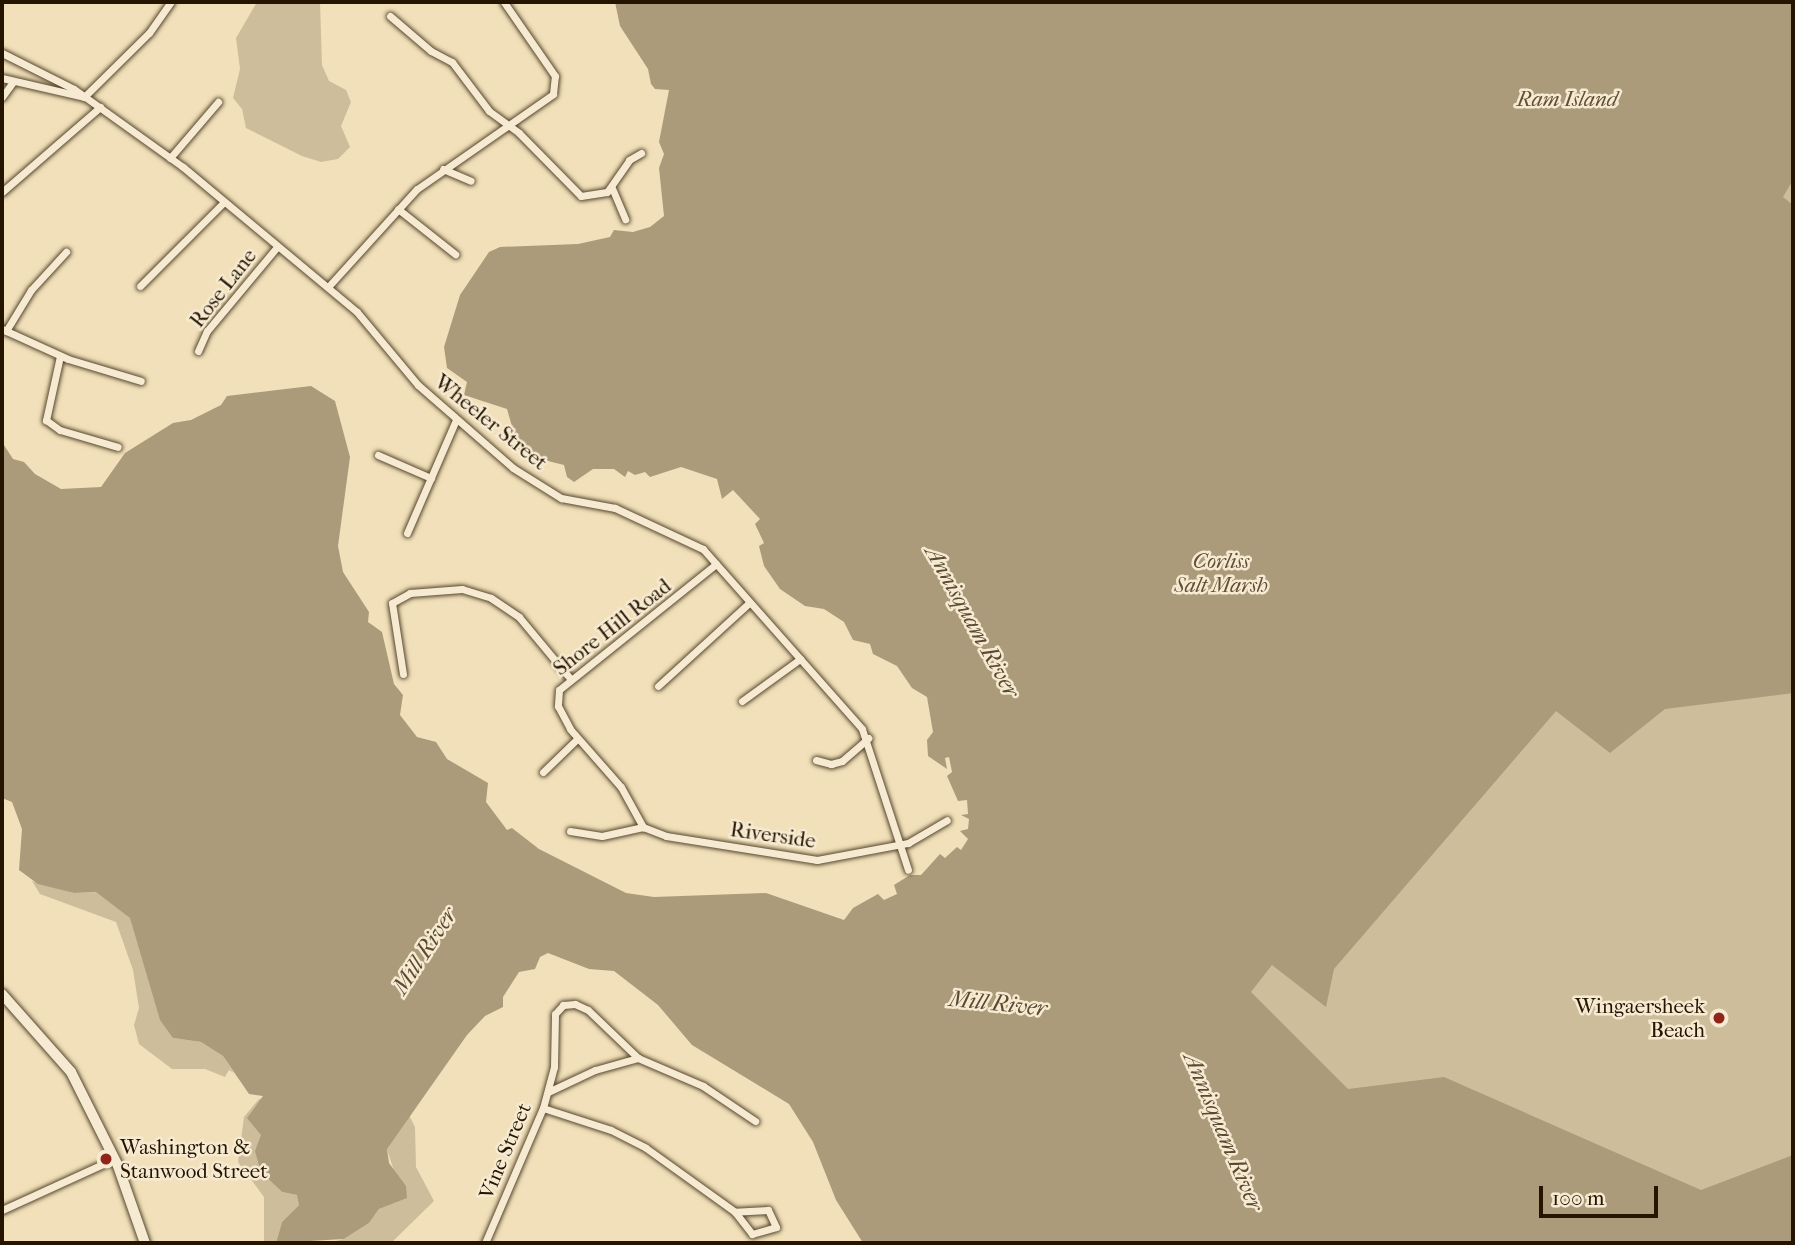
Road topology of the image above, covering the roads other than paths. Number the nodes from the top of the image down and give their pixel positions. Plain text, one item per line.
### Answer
1 (171, 2) edge
2 (505, 2) edge
3 (390, 16) dead end
4 (2, 53) edge
5 (2, 78) edge
6 (13, 82) junction
7 (85, 96) junction
8 (2, 97) edge
9 (218, 102) dead end
10 (100, 107) junction
11 (506, 125) junction
12 (641, 153) dead end
13 (170, 158) junction
14 (443, 169) junction
15 (471, 181) dead end
16 (612, 188) junction
17 (2, 192) edge
18 (224, 202) junction
19 (398, 209) junction
20 (625, 219) dead end
21 (277, 247) junction
22 (66, 252) dead end
23 (455, 254) dead end
24 (140, 286) dead end
25 (328, 287) junction
26 (4, 330) edge
27 (198, 351) dead end
28 (61, 356) junction
29 (141, 381) dead end
30 (457, 420) junction
31 (118, 447) dead end
32 (378, 455) dead end
33 (431, 478) junction
34 (407, 533) dead end
35 (716, 564) junction
36 (749, 603) junction
37 (800, 659) junction
38 (403, 674) dead end
39 (569, 677) junction
40 (658, 686) dead end
41 (742, 701) dead end
42 (868, 738) junction
43 (577, 739) junction
44 (816, 760) dead end
45 (543, 772) dead end
46 (947, 820) dead end
47 (643, 827) junction
48 (570, 831) dead end
49 (900, 844) junction
50 (908, 870) dead end
51 (2, 994) edge
52 (638, 1058) junction
53 (548, 1092) junction
54 (543, 1108) junction
55 (755, 1121) dead end
56 (114, 1159) junction
57 (2, 1210) edge
58 (735, 1212) junction
59 (145, 1243) edge
60 (485, 1243) edge

1 - 7 street
2 - 11 street
3 - 11 street
4 - 7 street, Wheeler Street
5 - 6 street
6 - 7 street
6 - 8 street
7 - 10 street, Wheeler Street
9 - 13 street
10 - 13 street, Wheeler Street
10 - 17 street
11 - 14 street
11 - 16 street
12 - 16 street
13 - 18 street, Wheeler Street
14 - 15 street
14 - 19 street
16 - 20 street
18 - 21 street, Wheeler Street
18 - 24 street
19 - 23 street
19 - 25 street
21 - 25 street, Wheeler Street
21 - 27 street, Rose Lane
22 - 26 street
25 - 30 street, Wheeler Street
26 - 28 street
28 - 29 street
28 - 31 street
30 - 33 street
30 - 35 street, Wheeler Street
32 - 33 street
33 - 34 street
35 - 36 street, Wheeler Street
35 - 39 street, Shore Hill Road
36 - 37 street, Wheeler Street
36 - 40 street
37 - 41 street
37 - 42 street, Wheeler Street
38 - 39 street
39 - 43 street, Shore Hill Road
42 - 44 street
42 - 49 street, Wheeler Street
43 - 45 street
43 - 47 street, Shore Hill Road
46 - 49 street
47 - 48 street
47 - 49 street, Riverside
49 - 50 street, Wheeler Street
51 - 56 main road
52 - 53 street, Vine Street
52 - 53 street
52 - 55 street
53 - 54 street, Vine Street
54 - 58 street
54 - 60 street, Vine Street
56 - 57 street
56 - 59 main road
58 - 58 street

